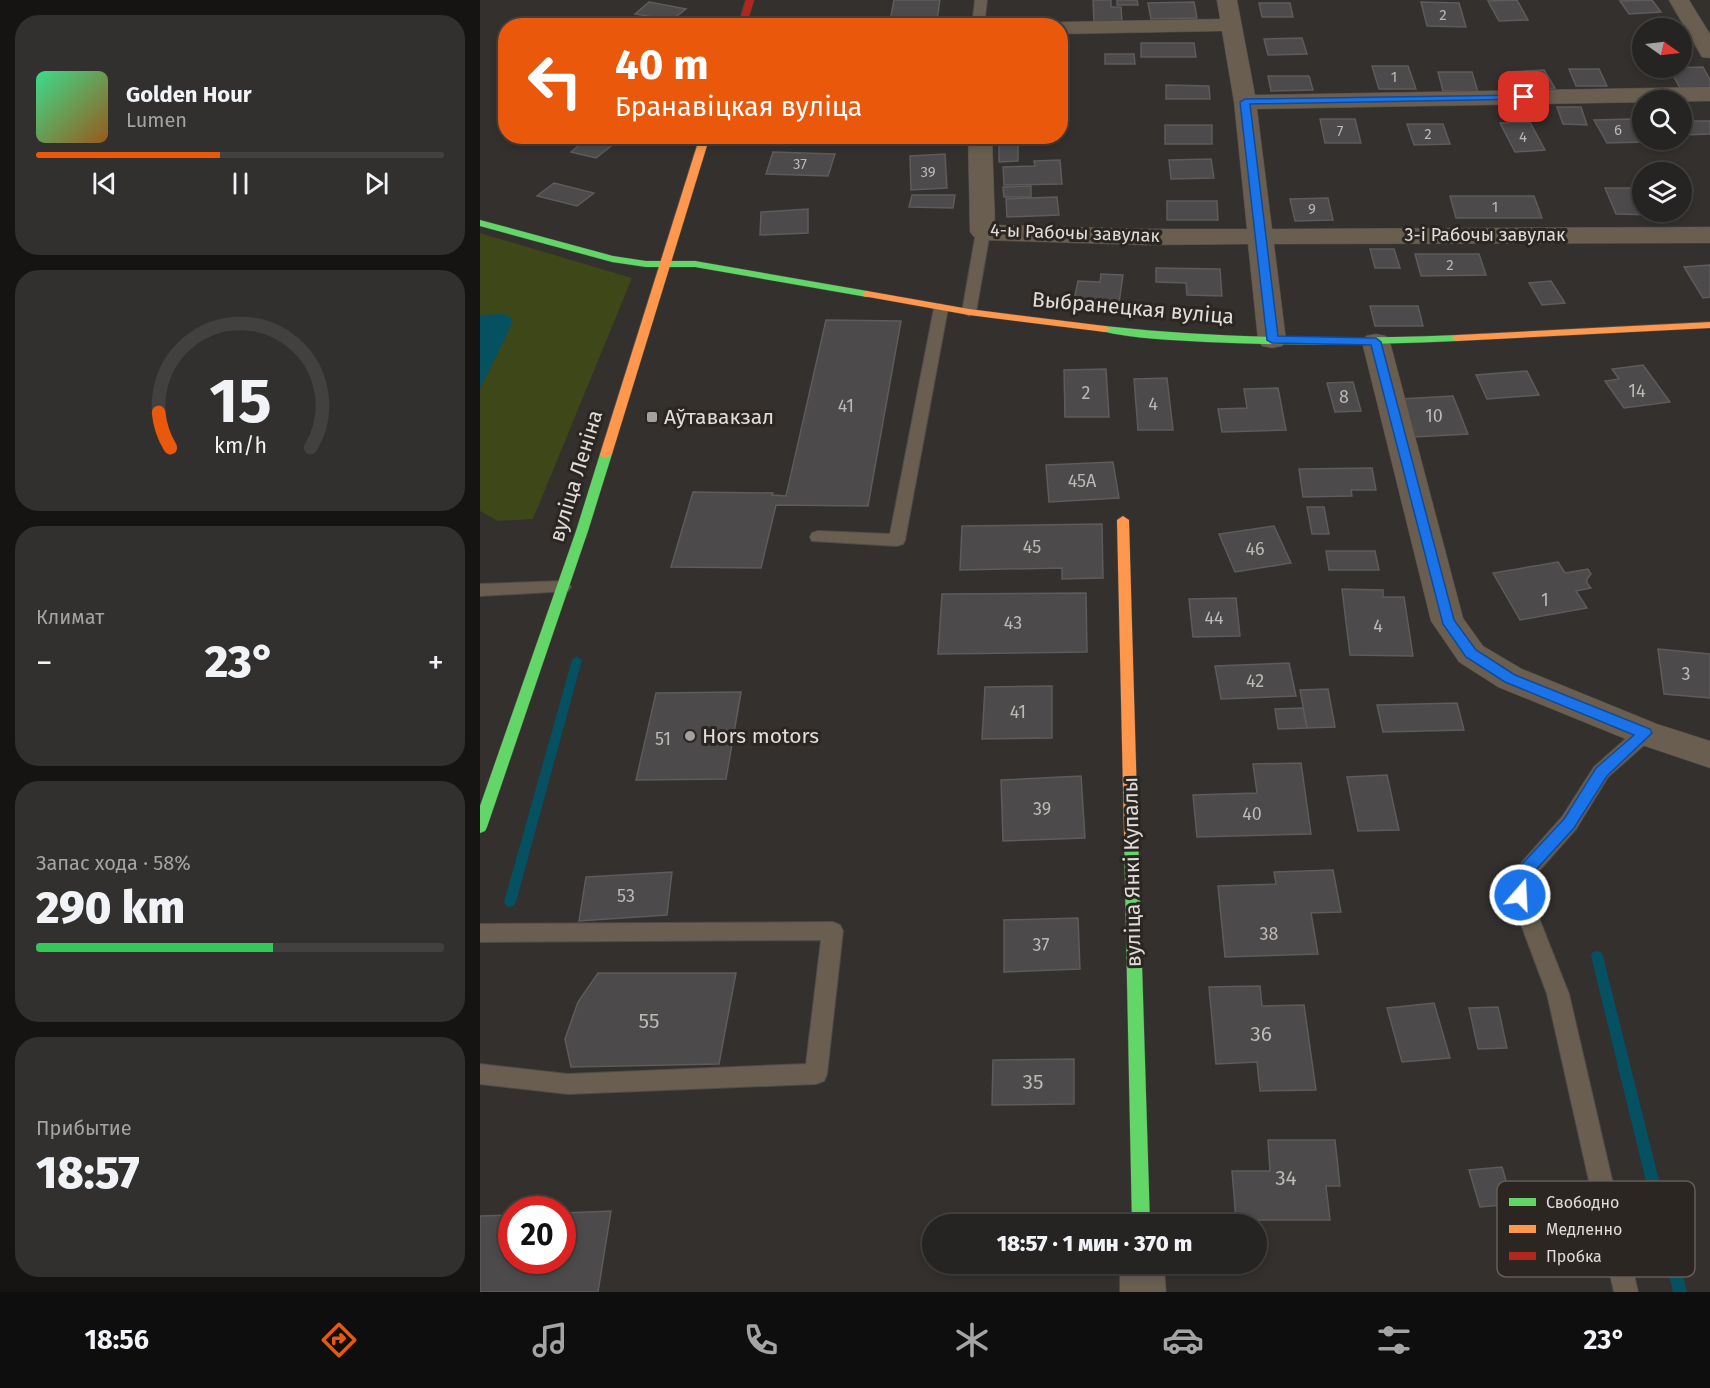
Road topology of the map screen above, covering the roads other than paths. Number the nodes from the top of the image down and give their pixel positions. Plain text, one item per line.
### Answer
1 (750, 0) edge
2 (981, 0) edge
3 (1227, 0) edge
4 (1678, 0) edge
5 (744, 18) edge
6 (979, 18) edge
7 (1232, 25) junction
8 (1068, 28) edge
9 (1710, 52) edge
10 (1710, 94) edge
11 (1245, 102) junction
12 (702, 144) edge
13 (980, 144) edge
14 (480, 223) edge
15 (983, 232) junction
16 (1710, 235) edge
17 (1260, 236) junction
18 (664, 264) junction
19 (941, 308) junction
20 (969, 312) junction
21 (1710, 325) edge
22 (1272, 340) junction
23 (1376, 342) junction
24 (1123, 520) dead end
25 (818, 537) dead end
26 (562, 587) junction
27 (480, 590) edge
28 (1645, 733) junction
29 (1710, 755) edge
30 (480, 827) edge
31 (480, 933) edge
32 (480, 1074) edge
33 (1601, 1181) edge
34 (1141, 1214) edge
35 (1142, 1274) edge
36 (1623, 1277) edge
37 (1143, 1292) edge
38 (1626, 1292) edge

1 - 5 street
2 - 6 lane
3 - 7 street
4 - 9 street
7 - 8 street
7 - 11 street
10 - 11 street
11 - 17 street
12 - 18 street, вуліца Леніна
13 - 15 street, 4-ы Рабочы завулак
14 - 18 street, Выбранецкая вуліца
15 - 17 street, 4-ы Рабочы завулак
15 - 20 lane
16 - 17 street, 3-і Рабочы завулак
17 - 22 street
18 - 19 street, Выбранецкая вуліца
18 - 26 street, вуліца Леніна
19 - 20 street, Выбранецкая вуліца
19 - 25 lane
20 - 22 street, Выбранецкая вуліца
21 - 23 street, Выбранецкая вуліца
22 - 23 street, Выбранецкая вуліца
23 - 28 street
24 - 34 street, вуліца Янкі Купалы
26 - 27 lane
26 - 30 street, вуліца Леніна
28 - 29 street
28 - 33 lane
31 - 32 lane
35 - 37 street
36 - 38 lane

